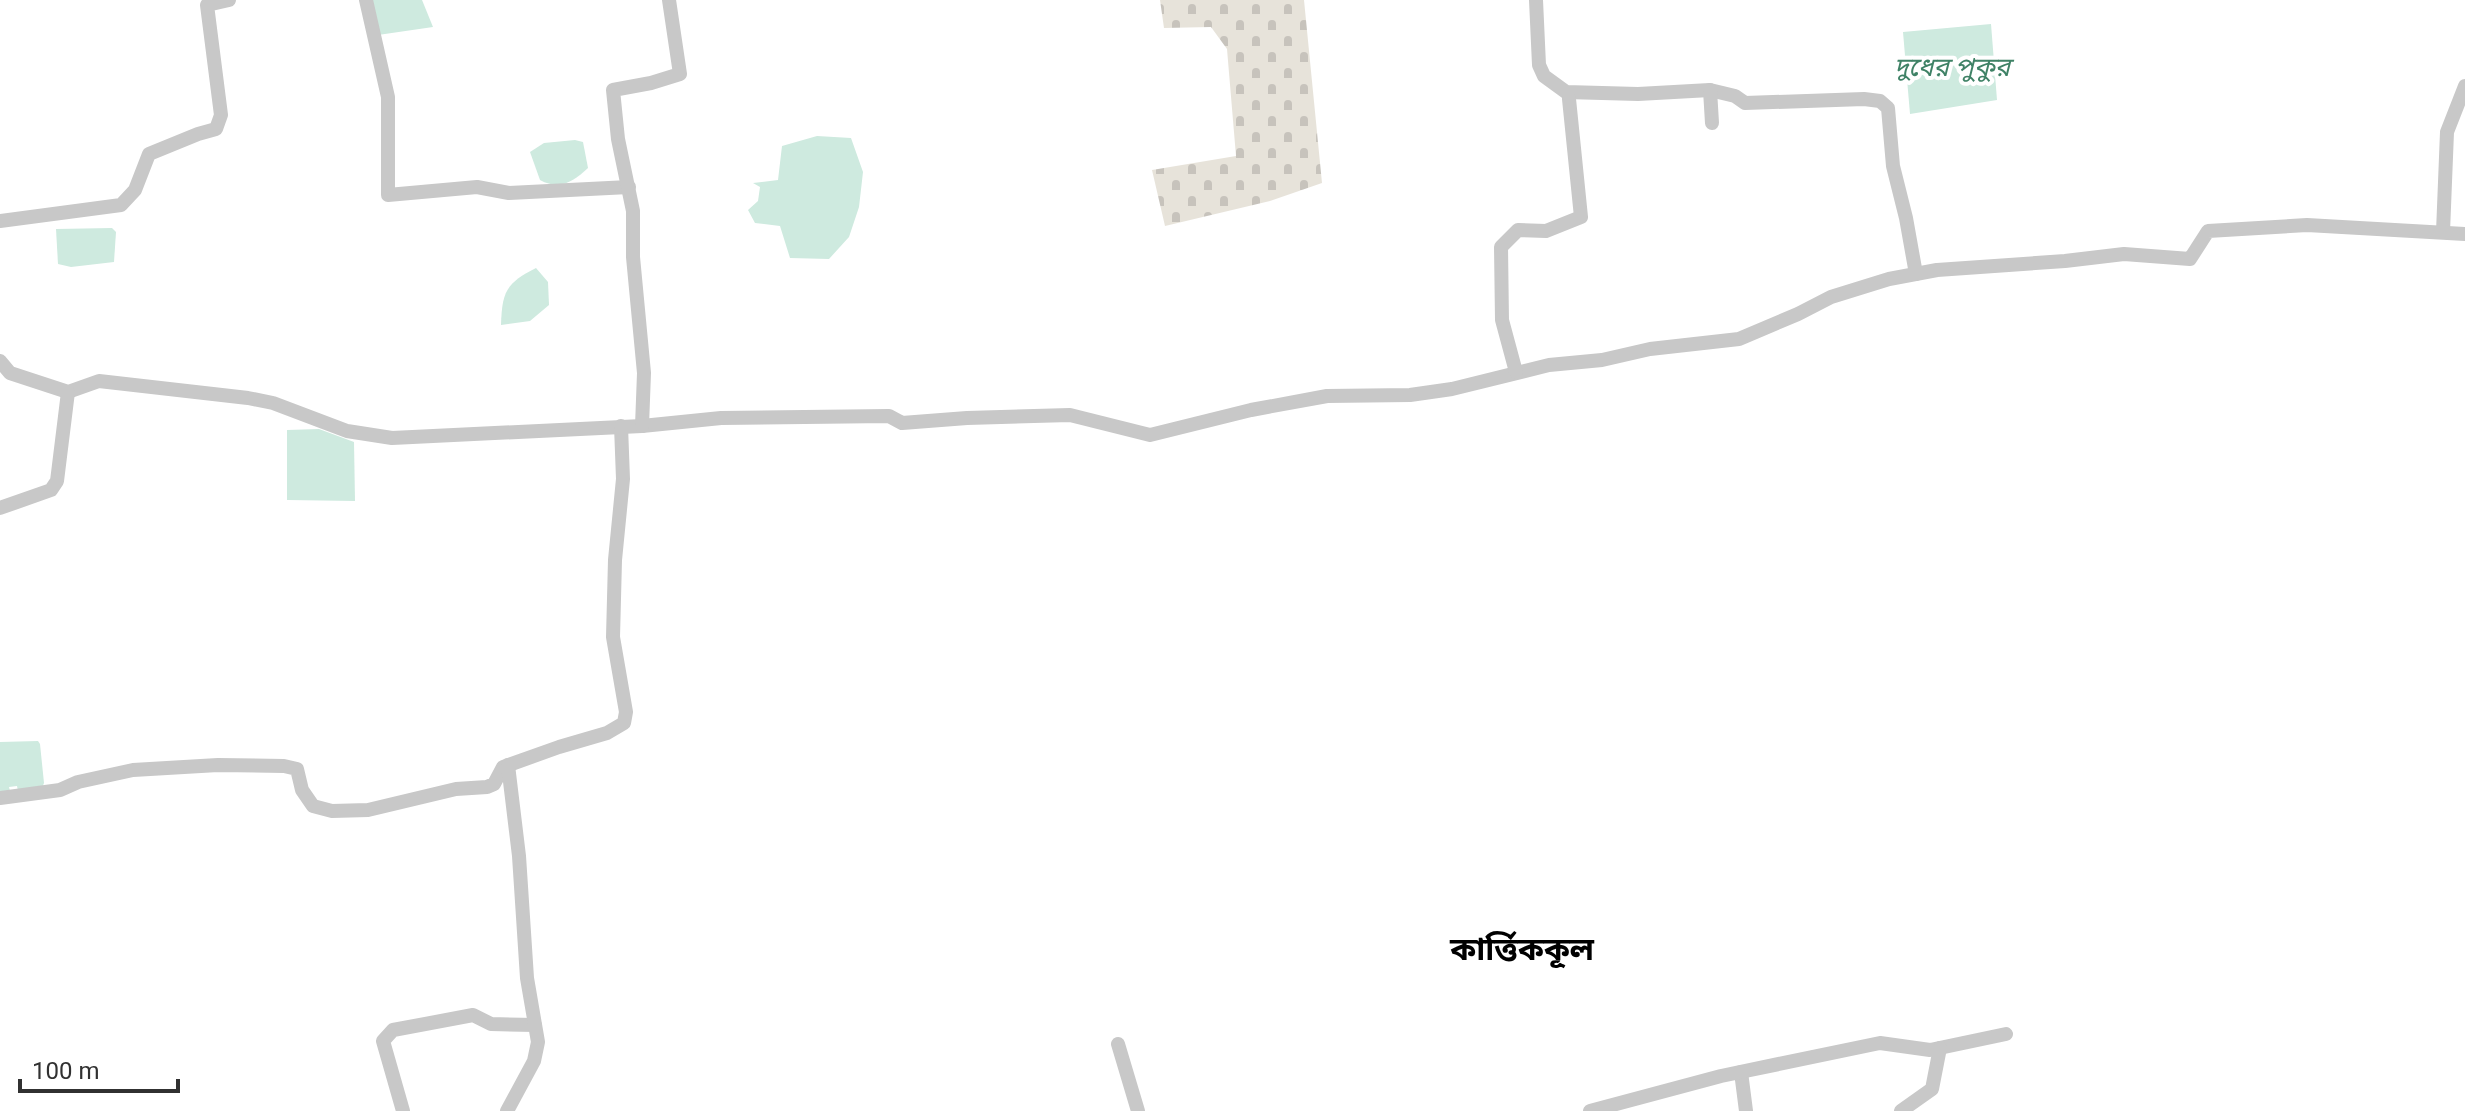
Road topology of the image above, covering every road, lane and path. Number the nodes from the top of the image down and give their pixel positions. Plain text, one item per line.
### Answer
1 (229, 0) edge
2 (366, 0) edge
3 (669, 0) edge
4 (1536, 0) edge
5 (207, 2) edge
6 (2465, 86) edge
7 (1710, 90) junction
8 (1569, 99) dead end
9 (1712, 123) dead end
10 (629, 187) junction
11 (0, 221) edge
12 (2443, 232) junction
13 (2465, 234) edge
14 (1916, 274) junction
15 (0, 361) edge
16 (1516, 372) junction
17 (68, 392) junction
18 (621, 426) junction
19 (642, 426) junction
20 (0, 508) edge
21 (508, 765) junction
22 (0, 798) edge
23 (535, 1025) junction
24 (2006, 1034) dead end
25 (1118, 1044) dead end
26 (1940, 1048) junction
27 (1741, 1072) junction
28 (403, 1111) edge
29 (507, 1111) edge
30 (1138, 1111) edge
31 (1590, 1111) edge
32 (1746, 1111) edge
33 (1901, 1111) edge

1 - 5 street
2 - 10 street
3 - 10 street
4 - 7 street
5 - 11 street
6 - 12 street
7 - 9 street
7 - 14 street
8 - 16 street
10 - 19 street
12 - 13 street
12 - 14 street
14 - 16 street
15 - 17 street
16 - 19 street
17 - 18 street
17 - 20 street
18 - 19 street
18 - 21 street
21 - 22 street
21 - 23 street
23 - 28 street
23 - 29 street
24 - 26 street
25 - 30 street
26 - 27 street
26 - 33 street
27 - 31 street
27 - 32 street

